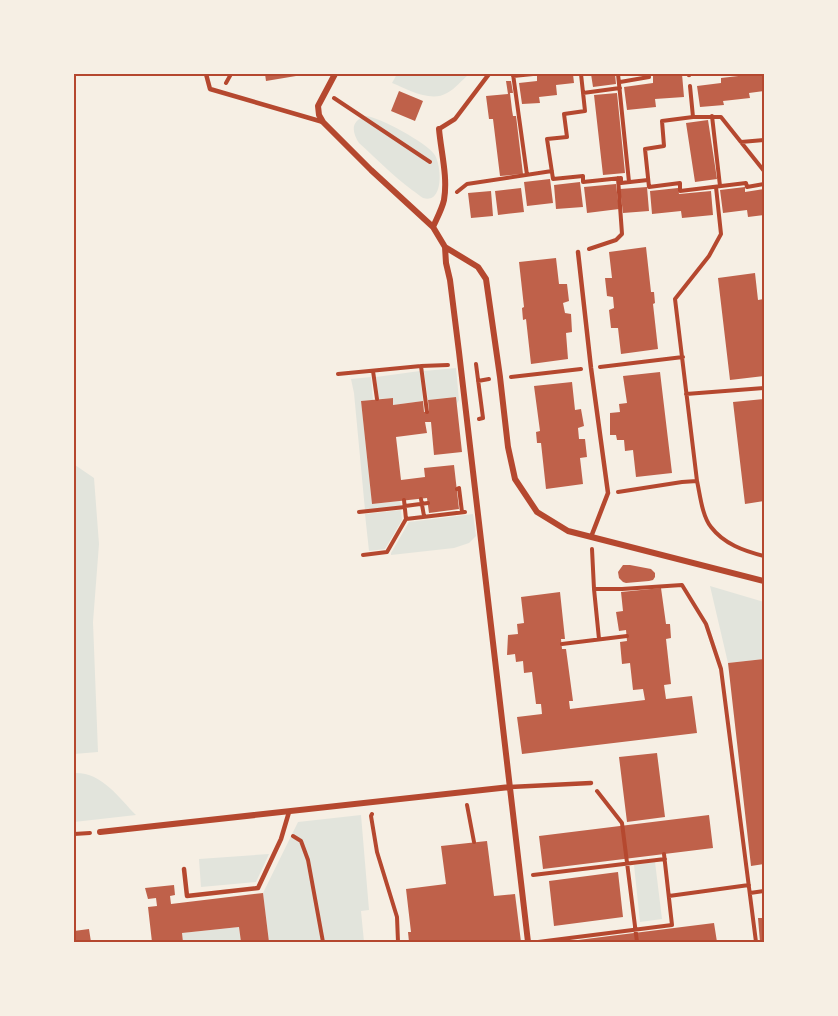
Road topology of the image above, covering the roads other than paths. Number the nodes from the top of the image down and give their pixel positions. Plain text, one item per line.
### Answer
1 (206, 74) edge
2 (335, 74) edge
3 (489, 74) edge
4 (323, 122) junction
5 (439, 129) joint
6 (433, 227) junction
7 (446, 247) junction
8 (578, 252) road end
9 (591, 537) junction
10 (765, 581) edge
11 (591, 783) road end
12 (510, 787) junction
13 (288, 812) junction
14 (100, 832) dead end
15 (184, 869) dead end
16 (528, 942) edge

1 - 4 lane
2 - 4 street
3 - 5 lane
4 - 6 street
5 - 6 street
6 - 7 street
7 - 9 street
7 - 12 street
8 - 9 lane
9 - 10 street
11 - 12 lane
12 - 13 street
12 - 16 street
13 - 14 street
13 - 15 lane

